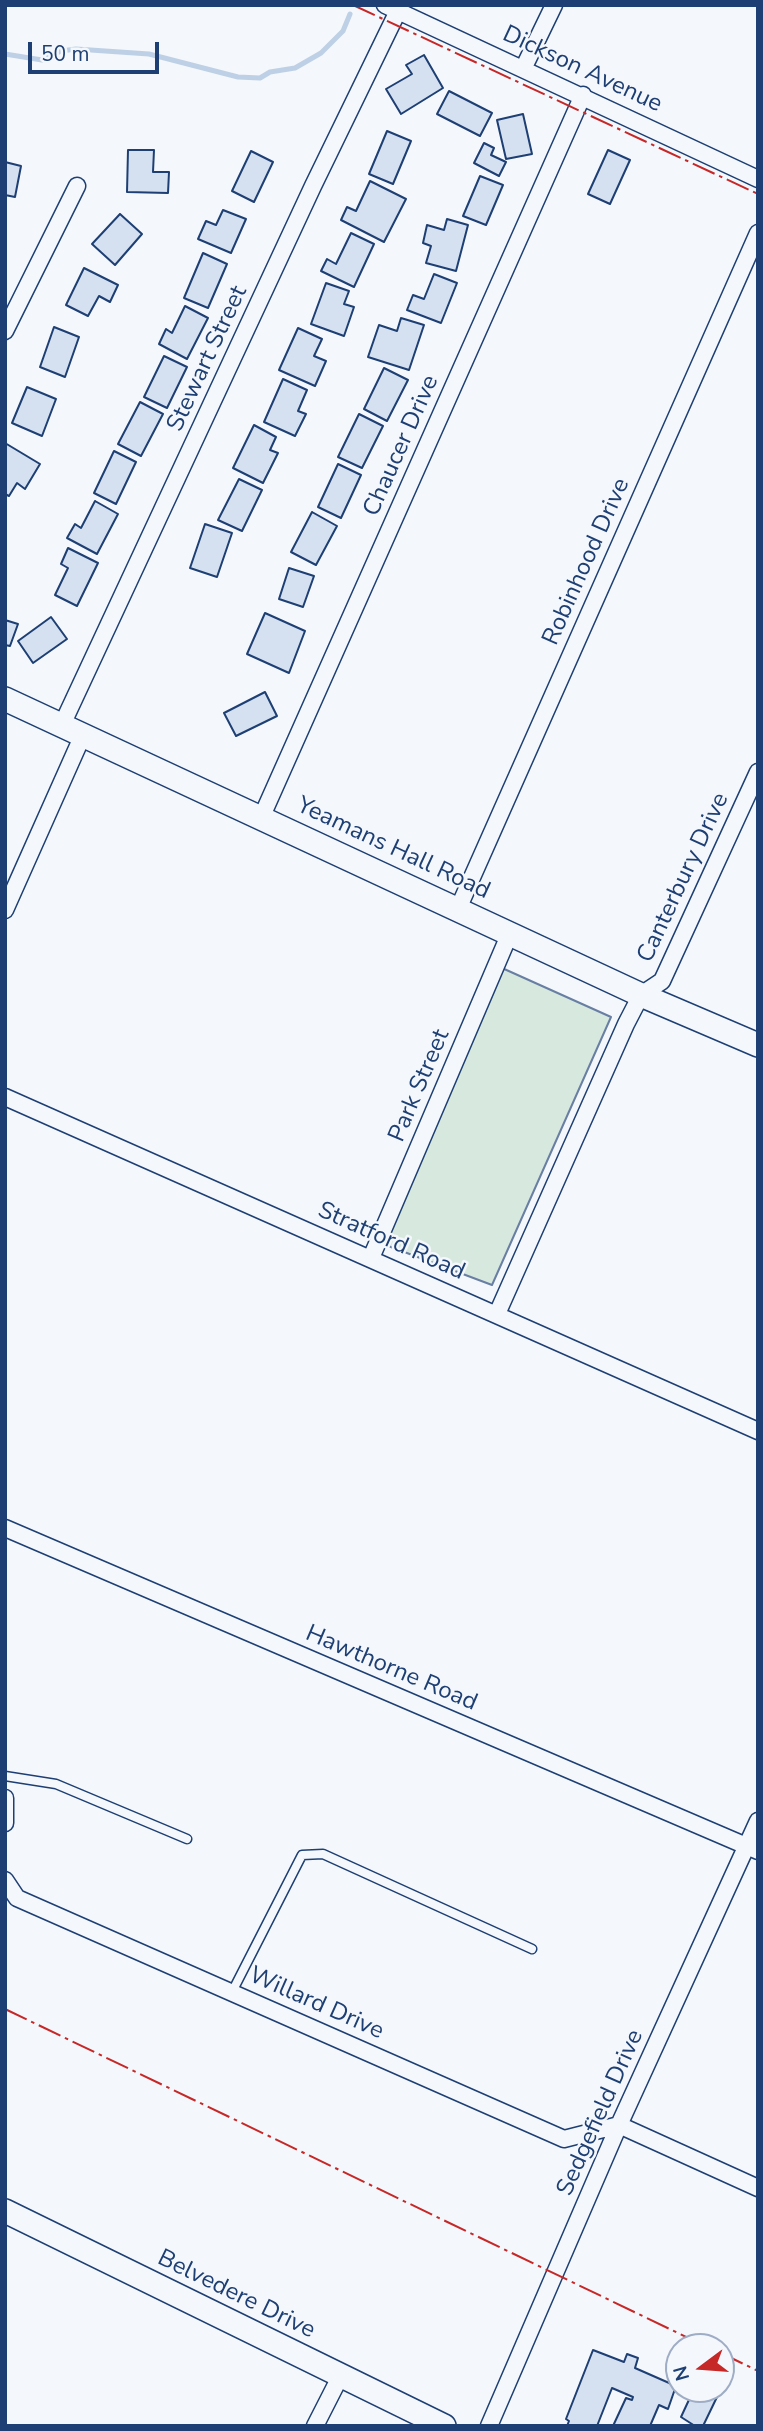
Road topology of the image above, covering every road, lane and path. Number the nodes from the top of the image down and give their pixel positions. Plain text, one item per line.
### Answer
1 (554, 5) edge
2 (392, 8) edge
3 (524, 67) junction
4 (583, 95) junction
5 (758, 179) edge
6 (77, 187) dead end
7 (758, 233) edge
8 (5, 331) edge
9 (5, 699) edge
10 (71, 732) junction
11 (758, 772) edge
12 (262, 816) junction
13 (458, 909) junction
14 (5, 910) edge
15 (510, 933) junction
16 (641, 995) junction
17 (758, 1045) edge
18 (5, 1097) edge
19 (371, 1258) junction
20 (497, 1314) junction
21 (758, 1432) edge
22 (5, 1528) edge
23 (5, 1776) edge
24 (5, 1798) edge
25 (758, 1821) edge
26 (5, 1823) edge
27 (187, 1839) dead end
28 (752, 1849) edge
29 (5, 1880) edge
30 (532, 1949) dead end
31 (232, 1992) junction
32 (619, 2126) junction
33 (758, 2188) edge
34 (5, 2211) edge
35 (341, 2375) junction
36 (315, 2426) edge
37 (444, 2426) edge
38 (489, 2426) edge

1 - 3 street
2 - 3 street, Dickson Avenue
2 - 10 street, Stewart Street
3 - 4 street, Dickson Avenue
4 - 5 street, Dickson Avenue
4 - 12 street, Chaucer Drive
6 - 8 street
7 - 13 street, Robinhood Drive
9 - 10 street, Yeamans Hall Road
10 - 12 street, Yeamans Hall Road
10 - 14 street, Stewart Street
11 - 16 street, Canterbury Drive
12 - 13 street, Yeamans Hall Road
13 - 15 street, Yeamans Hall Road
15 - 16 street, Yeamans Hall Road
15 - 19 street, Park Street
16 - 17 street, Yeamans Hall Road
16 - 20 street
18 - 19 street, Stratford Road
19 - 20 street, Stratford Road
20 - 21 street, Stratford Road
22 - 28 street, Hawthorne Road
23 - 27 lane
24 - 26 street
25 - 28 street, Sedgefield Drive
28 - 32 street, Sedgefield Drive
29 - 31 street, Willard Drive
30 - 31 lane
31 - 32 street, Willard Drive
32 - 33 street
32 - 38 street, Sedgefield Drive
34 - 35 street, Belvedere Drive
35 - 36 street
35 - 37 street, Belvedere Drive

